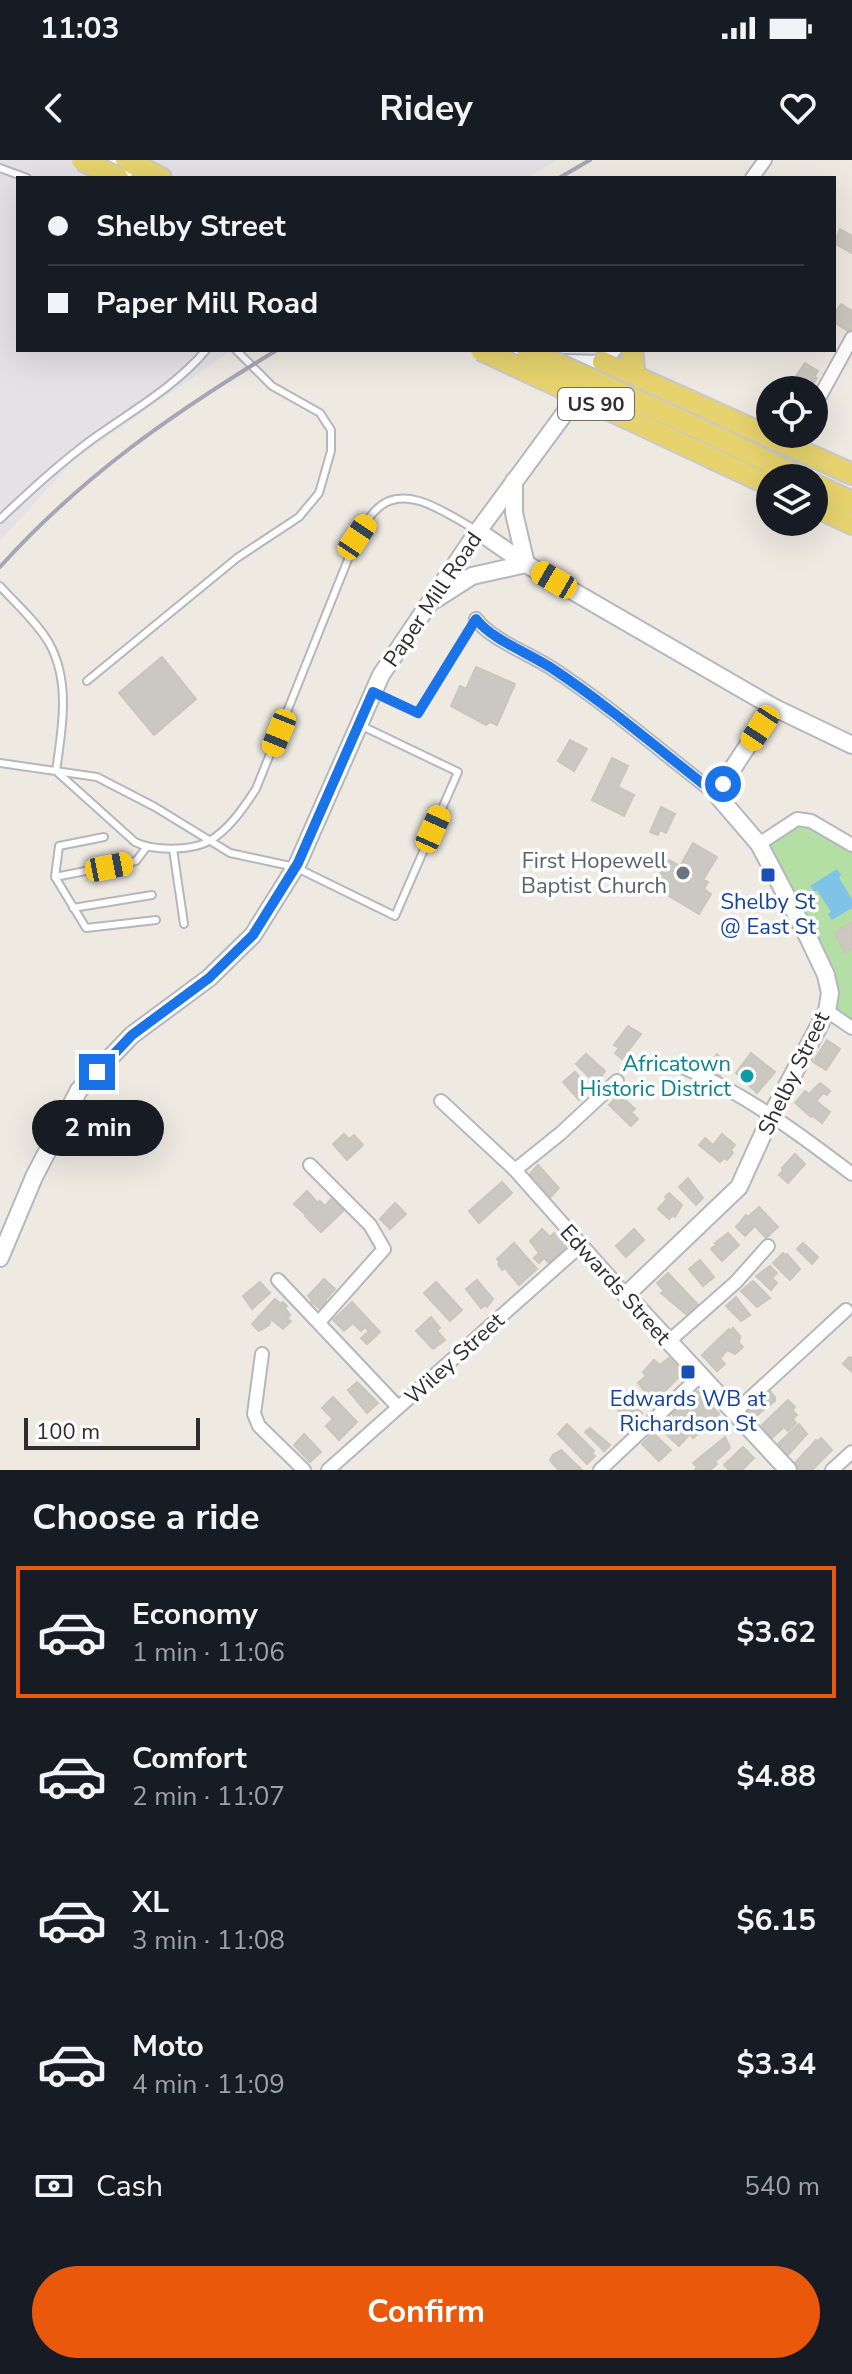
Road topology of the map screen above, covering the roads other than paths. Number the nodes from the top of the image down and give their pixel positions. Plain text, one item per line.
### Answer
1 (82, 160) edge
2 (108, 160) edge
3 (126, 160) edge
4 (0, 168) edge
5 (22, 176) edge
6 (114, 176) edge
7 (142, 176) edge
8 (157, 176) edge
9 (852, 338) edge
10 (204, 352) edge
11 (238, 352) edge
12 (485, 352) edge
13 (513, 352) edge
14 (632, 352) edge
15 (539, 354) edge
16 (609, 356) edge
17 (840, 363) junction
18 (852, 370) edge
19 (635, 377) junction
20 (828, 383) edge
21 (773, 464) edge
22 (852, 474) edge
23 (756, 478) edge
24 (514, 481) junction
25 (828, 491) edge
26 (852, 502) edge
27 (828, 513) edge
28 (0, 519) edge
29 (852, 524) edge
30 (478, 531) junction
31 (526, 564) junction
32 (0, 586) edge
33 (429, 603) junction
34 (476, 619) joint
35 (87, 681) dead end
36 (373, 692) junction
37 (773, 707) junction
38 (359, 724) junction
39 (852, 745) edge
40 (0, 763) edge
41 (56, 771) junction
42 (716, 794) junction
43 (104, 837) dead end
44 (208, 842) junction
45 (759, 844) junction
46 (852, 845) edge
47 (146, 848) junction
48 (173, 849) junction
49 (295, 867) junction
50 (55, 877) junction
51 (152, 895) dead end
52 (73, 908) junction
53 (156, 920) dead end
54 (184, 924) dead end
55 (827, 1011) junction
56 (852, 1028) edge
57 (685, 1068) dead end
58 (617, 1081) dead end
59 (441, 1101) dead end
60 (772, 1114) junction
61 (310, 1165) dead end
62 (515, 1170) junction
63 (852, 1174) edge
64 (580, 1246) junction
65 (768, 1246) dead end
66 (0, 1258) edge
67 (278, 1280) dead end
68 (626, 1295) junction
69 (846, 1310) dead end
70 (319, 1322) junction
71 (668, 1342) junction
72 (262, 1354) dead end
73 (700, 1376) junction
74 (398, 1407) junction
75 (734, 1413) junction
76 (852, 1452) edge
77 (612, 1459) junction
78 (304, 1470) edge
79 (328, 1470) edge
80 (600, 1470) edge
81 (623, 1470) edge
82 (788, 1470) edge
83 (832, 1470) edge

1 - 6 main road, bridge
2 - 7 street
3 - 8 main road
4 - 5 lane
9 - 17 street
10 - 28 lane
11 - 35 lane
12 - 23 main road, US 90, bridge
13 - 15 street
14 - 19 main road
15 - 16 street
15 - 21 main road, US 90, bridge
16 - 19 main road
16 - 24 street, Paper Mill Road
17 - 18 street
17 - 20 street
19 - 22 main road
24 - 30 street, Paper Mill Road
24 - 31 street
25 - 26 main road
27 - 29 main road
30 - 31 street
30 - 33 street, Paper Mill Road
30 - 44 lane
31 - 33 street
31 - 37 street
32 - 41 lane
33 - 36 street, Paper Mill Road
34 - 36 lane
34 - 42 street, Shelby Street
36 - 38 street, Paper Mill Road
37 - 39 street
37 - 42 street
38 - 49 street, Paper Mill Road
38 - 49 lane
40 - 41 lane
41 - 44 lane
41 - 47 lane
42 - 45 street, Shelby Street
43 - 50 lane
44 - 48 lane
44 - 49 lane
45 - 46 street
45 - 55 street, Shelby Street
47 - 48 lane
47 - 50 lane
48 - 54 lane
49 - 66 street, Paper Mill Road
50 - 52 lane
51 - 52 lane
52 - 53 lane
55 - 56 street
55 - 60 street, Shelby Street
57 - 60 street
58 - 62 street
59 - 62 street, Edwards Street
60 - 63 street
60 - 68 street, Shelby Street
61 - 70 street
62 - 64 street, Edwards Street
64 - 68 street, Edwards Street
64 - 74 street, Wiley Street
65 - 71 street
67 - 70 street
68 - 71 street, Edwards Street
69 - 75 street
70 - 74 street
71 - 73 street, Edwards Street
72 - 78 street
73 - 75 street, Edwards Street
73 - 77 street
74 - 79 street, Wiley Street
75 - 82 street, Edwards Street
76 - 83 street
77 - 80 street
77 - 81 street

